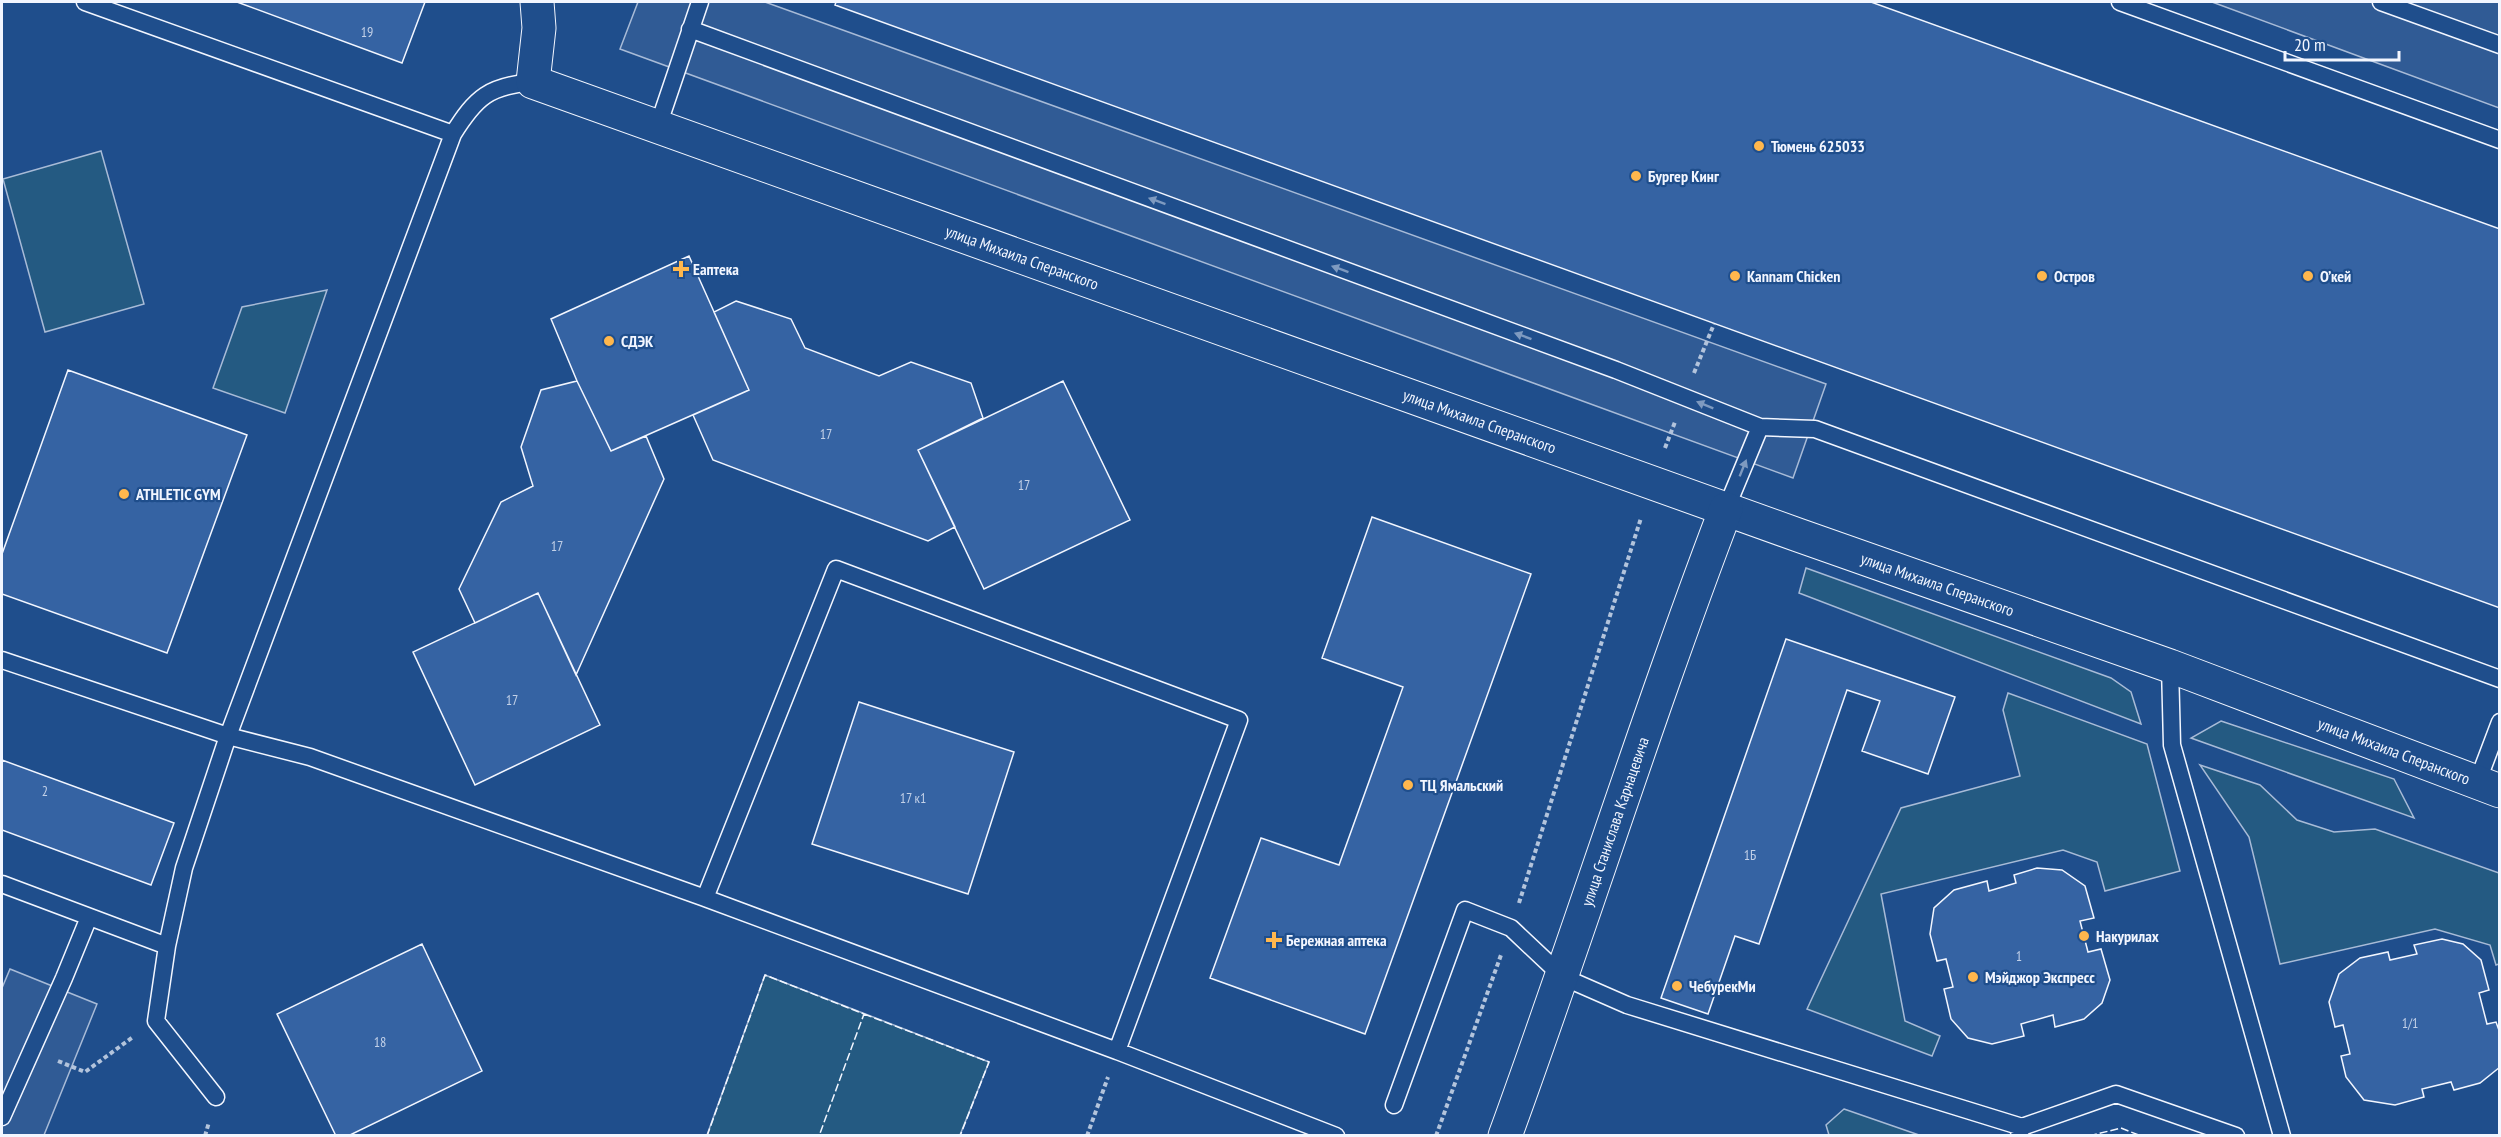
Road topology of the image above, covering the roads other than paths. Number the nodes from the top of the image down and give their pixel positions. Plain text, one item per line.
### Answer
1 (85, 2) edge
2 (537, 2) edge
3 (700, 2) edge
4 (2120, 2) edge
5 (2381, 2) edge
6 (690, 29) junction
7 (2499, 45) edge
8 (533, 82) junction
9 (658, 126) junction
10 (453, 134) junction
11 (2499, 140) edge
12 (1760, 427) junction
13 (1726, 509) junction
14 (2, 660) edge
15 (2170, 666) junction
16 (2499, 678) edge
17 (2499, 722) edge
18 (228, 736) junction
19 (2488, 787) edge
20 (2, 884) edge
21 (705, 898) junction
22 (89, 917) junction
23 (167, 946) junction
24 (1563, 977) junction
25 (1117, 1051) junction
26 (216, 1097) dead end
27 (1394, 1105) dead end
28 (2, 1117) edge
29 (2021, 1131) edge
30 (1336, 1136) edge
31 (1505, 1136) edge
32 (2236, 1136) edge
33 (2282, 1136) edge

1 - 10 lane
2 - 8 street
3 - 6 lane
4 - 11 lane
5 - 7 lane
6 - 9 lane
12 -> 6 lane
8 - 9 street, улица Михаила Сперанского
8 - 10 lane
9 - 13 street, улица Михаила Сперанского
10 - 18 lane
13 -> 12 lane
12 - 16 lane
13 - 15 street, улица Михаила Сперанского
13 - 24 street, улица Станислава Карнацевича
14 - 18 lane
15 - 19 street, улица Михаила Сперанского
15 - 33 lane
17 - 19 lane
18 - 21 lane
18 - 23 lane
20 - 22 lane
21 - 25 lane
21 - 25 lane
22 - 23 lane
22 - 28 lane
23 - 26 lane
24 - 27 lane
24 - 29 lane
24 - 31 street, улица Станислава Карнацевича
25 - 30 lane
29 - 32 lane

